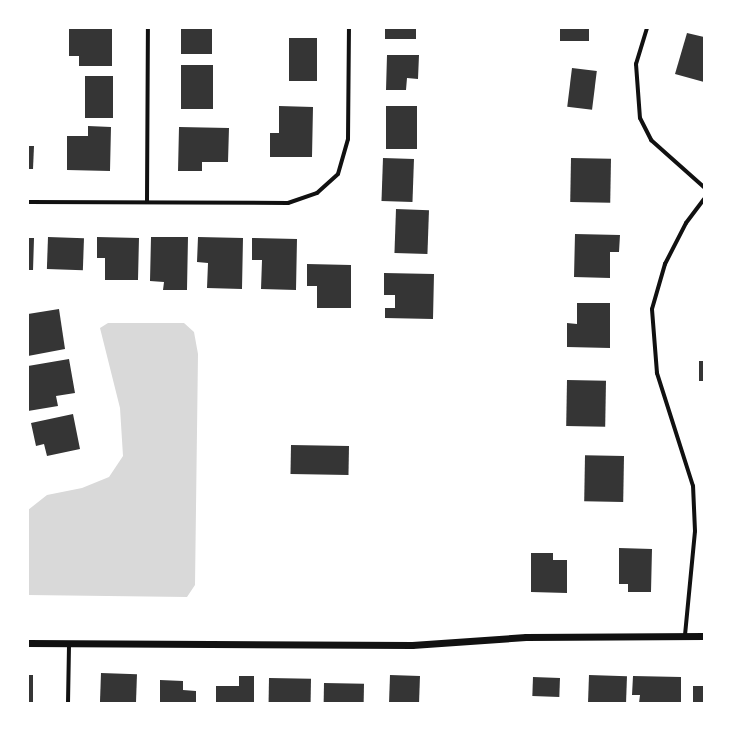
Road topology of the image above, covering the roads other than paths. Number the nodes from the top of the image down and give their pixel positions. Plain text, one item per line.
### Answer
1 (148, 28) edge
2 (349, 28) edge
3 (646, 28) edge
4 (704, 187) edge
5 (704, 199) edge
6 (28, 202) edge
7 (146, 202) junction
8 (685, 635) junction
9 (704, 636) edge
10 (28, 642) edge
11 (69, 643) junction
12 (68, 703) edge

1 - 7 street
2 - 7 street
3 - 4 street
5 - 8 street
6 - 7 street
8 - 9 street
8 - 11 street
10 - 11 street
11 - 12 street

